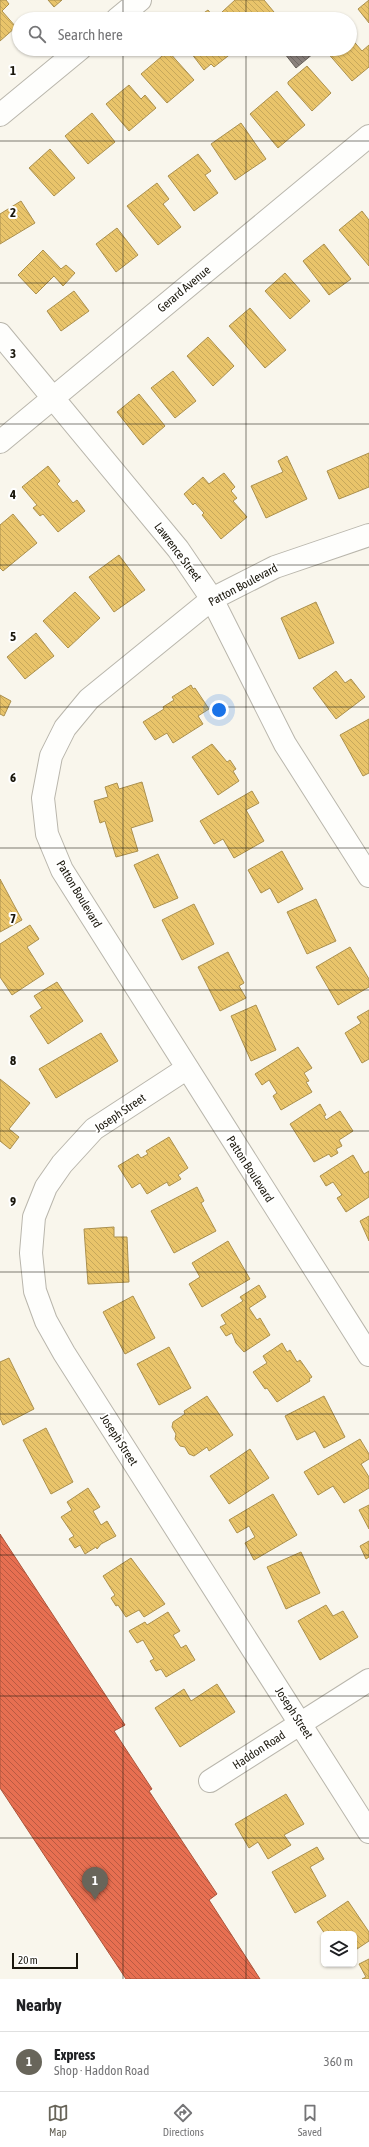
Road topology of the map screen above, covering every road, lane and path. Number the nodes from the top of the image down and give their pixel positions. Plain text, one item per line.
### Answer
1 (140, 0) edge
2 (125, 12) edge
3 (72, 56) edge
4 (0, 115) edge
5 (367, 142) edge
6 (0, 334) edge
7 (52, 397) junction
8 (0, 442) edge
9 (369, 535) edge
10 (212, 599) junction
11 (369, 876) edge
12 (186, 1069) junction
13 (369, 1355) edge
14 (369, 1680) edge
15 (300, 1723) junction
16 (210, 1781) dead end
17 (369, 1832) edge

1 - 2 street
3 - 4 street
5 - 7 street, Gerard Avenue
6 - 7 street, Lawrence Street
7 - 8 street, Gerard Avenue
7 - 10 street, Lawrence Street
9 - 10 street, Patton Boulevard
10 - 11 street, Lawrence Street
10 - 12 street, Patton Boulevard
12 - 13 street, Patton Boulevard
12 - 15 street, Joseph Street
14 - 15 street, Haddon Road
15 - 16 street, Haddon Road
15 - 17 street, Joseph Street

